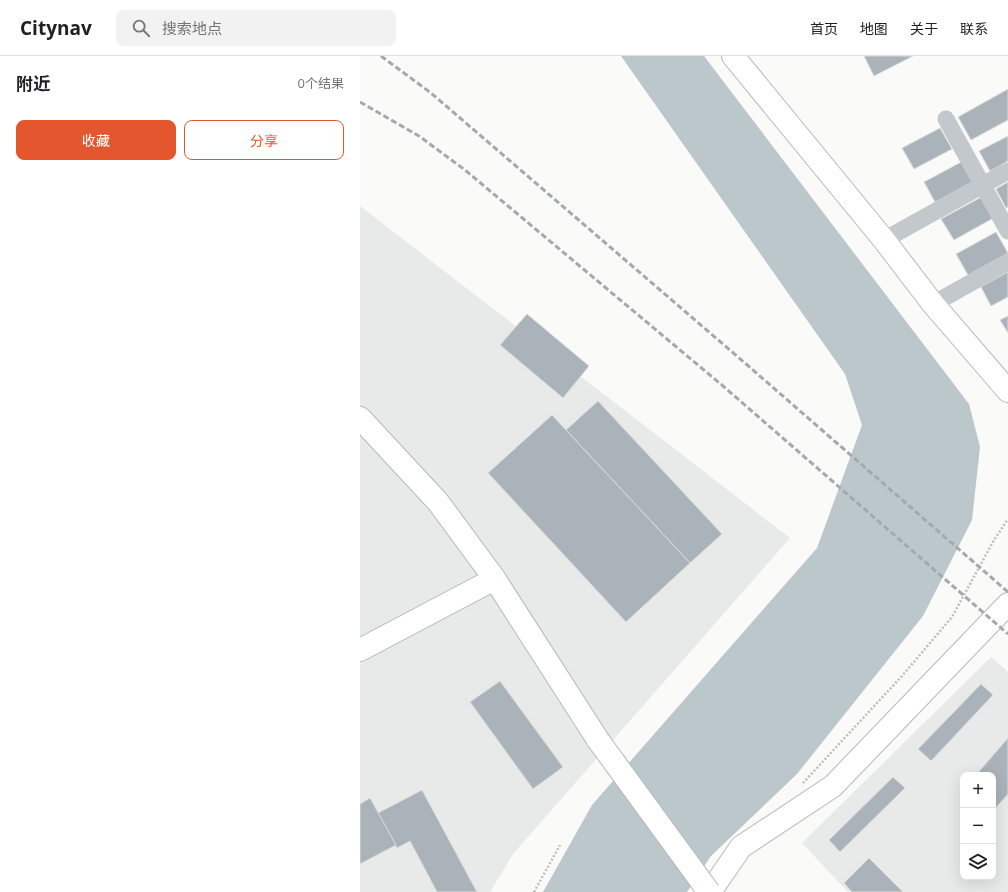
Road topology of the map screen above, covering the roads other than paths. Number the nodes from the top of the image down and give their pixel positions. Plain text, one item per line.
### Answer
1 (733, 56) edge
2 (946, 119) dead end
3 (1008, 171) edge
4 (983, 185) junction
5 (1008, 231) edge
6 (884, 240) junction
7 (1008, 262) edge
8 (933, 304) junction
9 (1008, 391) edge
10 (360, 418) edge
11 (360, 433) edge
12 (485, 584) junction
13 (1008, 604) edge
14 (360, 650) edge
15 (598, 740) junction
16 (710, 892) edge

1 - 6 main road
2 - 4 street
3 - 4 street
4 - 5 street
4 - 6 street
6 - 8 main road
7 - 8 street
8 - 9 main road
10 - 15 main road
11 - 12 main road
12 - 14 main road
12 - 15 main road
13 - 16 main road
15 - 16 main road, bridge

